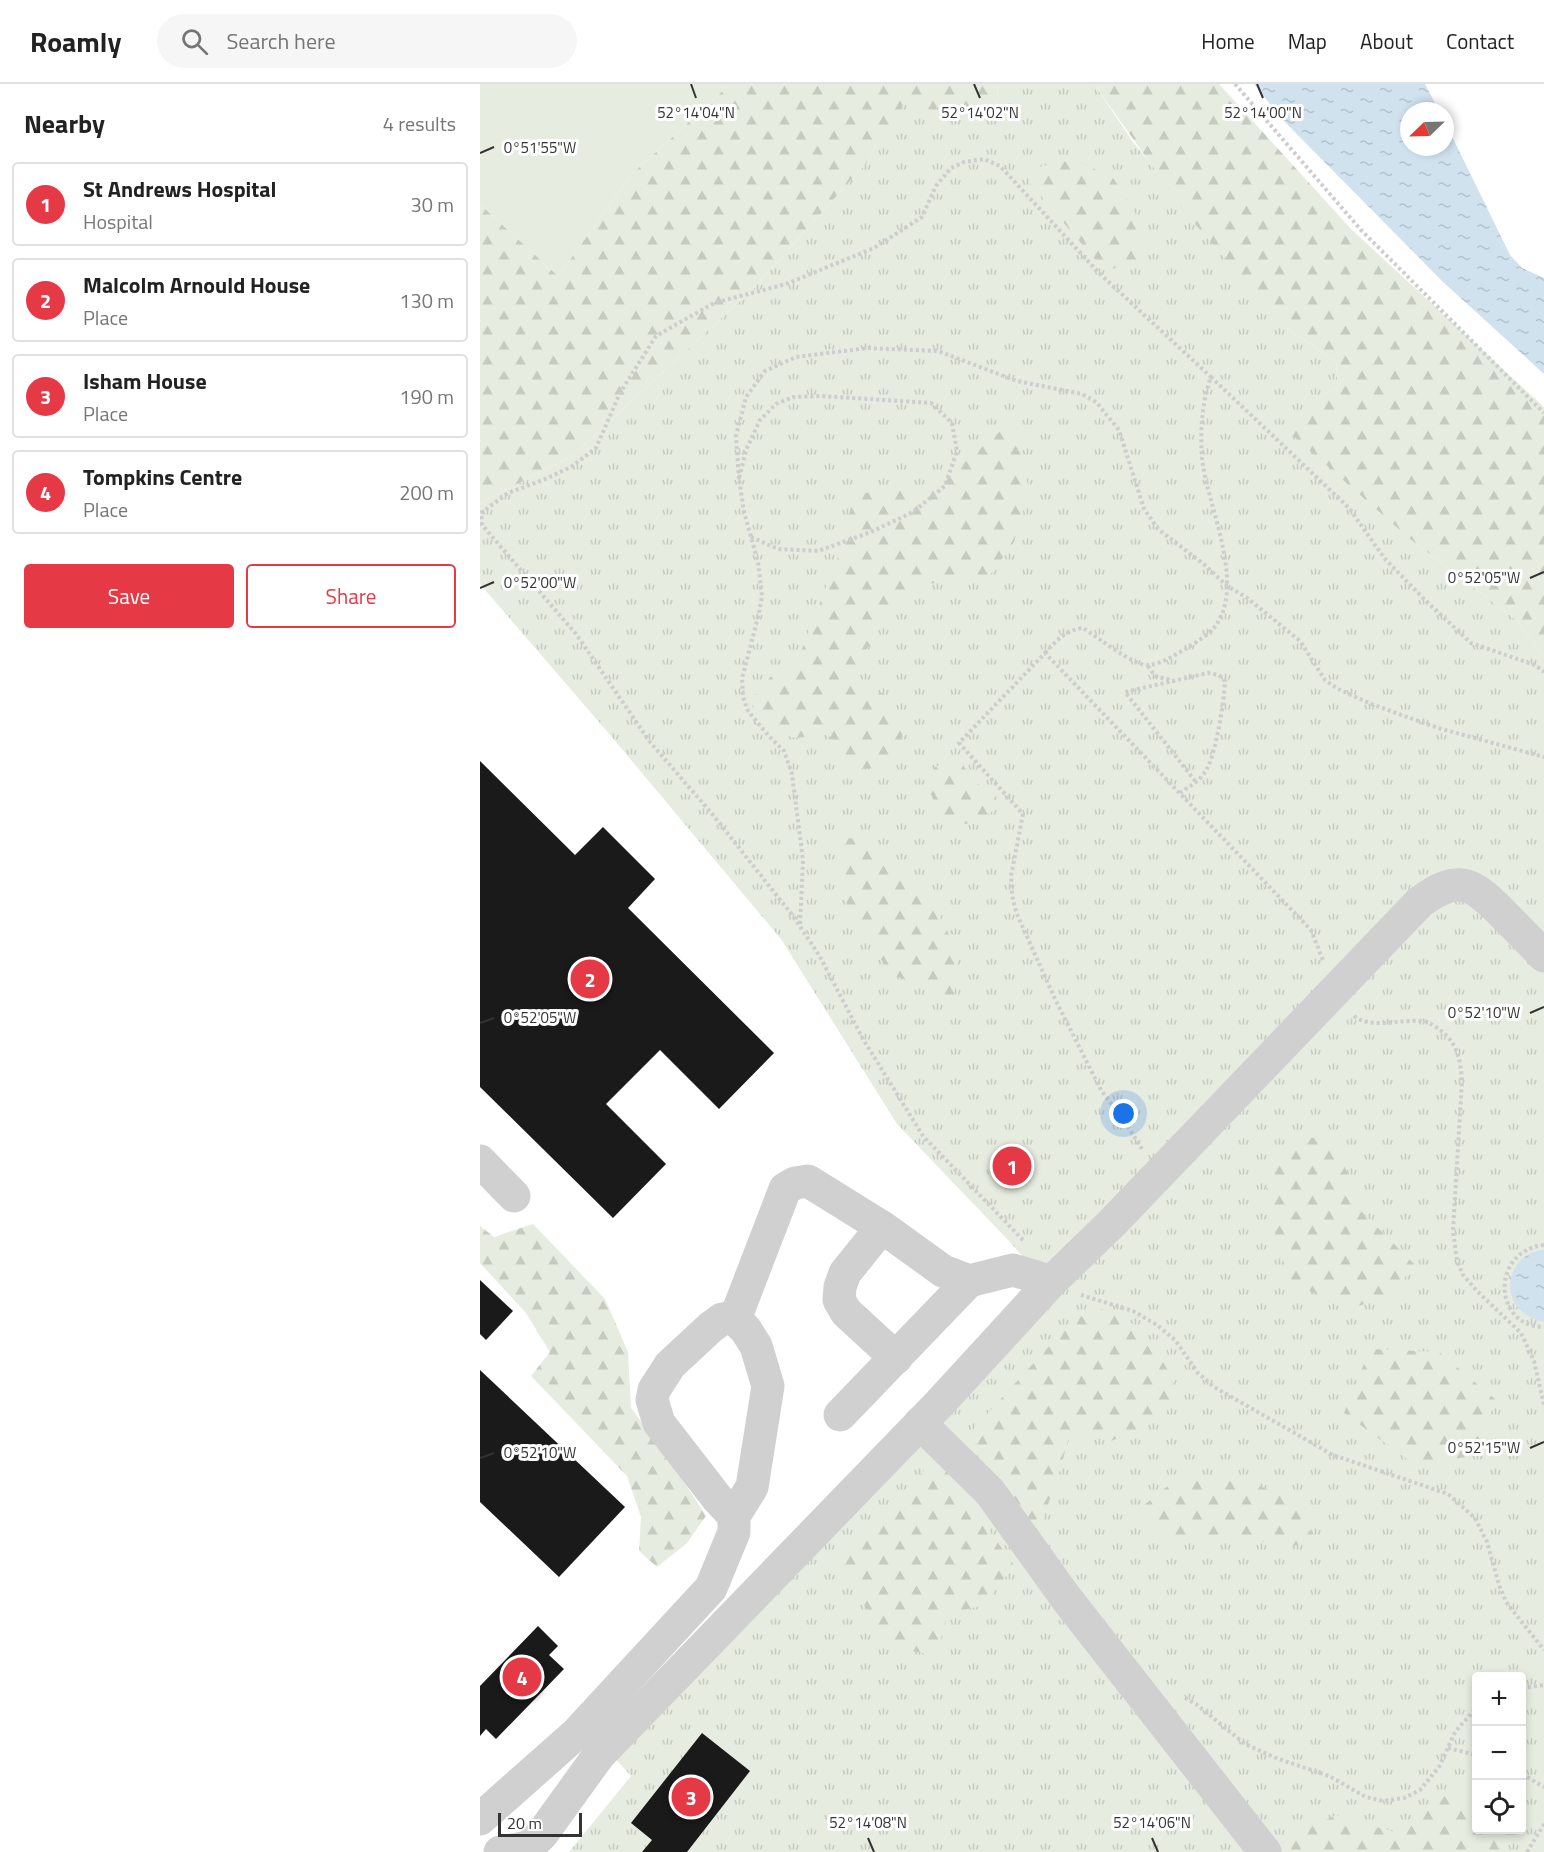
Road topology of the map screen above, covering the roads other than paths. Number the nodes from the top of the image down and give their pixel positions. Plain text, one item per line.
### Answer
1 (1544, 956) edge
2 (480, 1161) edge
3 (514, 1196) dead end
4 (882, 1227) junction
5 (969, 1281) junction
6 (1049, 1284) junction
7 (735, 1319) junction
8 (896, 1358) junction
9 (840, 1415) dead end
10 (920, 1423) junction
11 (734, 1516) junction
12 (480, 1820) edge
13 (500, 1852) edge
14 (1265, 1852) edge

1 - 6 lane
2 - 3 lane
4 - 5 lane
4 - 7 lane
4 - 8 lane
5 - 6 lane
5 - 8 lane
6 - 10 lane
7 - 11 lane
7 - 11 lane
8 - 9 lane
10 - 13 lane
10 - 14 lane
11 - 12 lane

